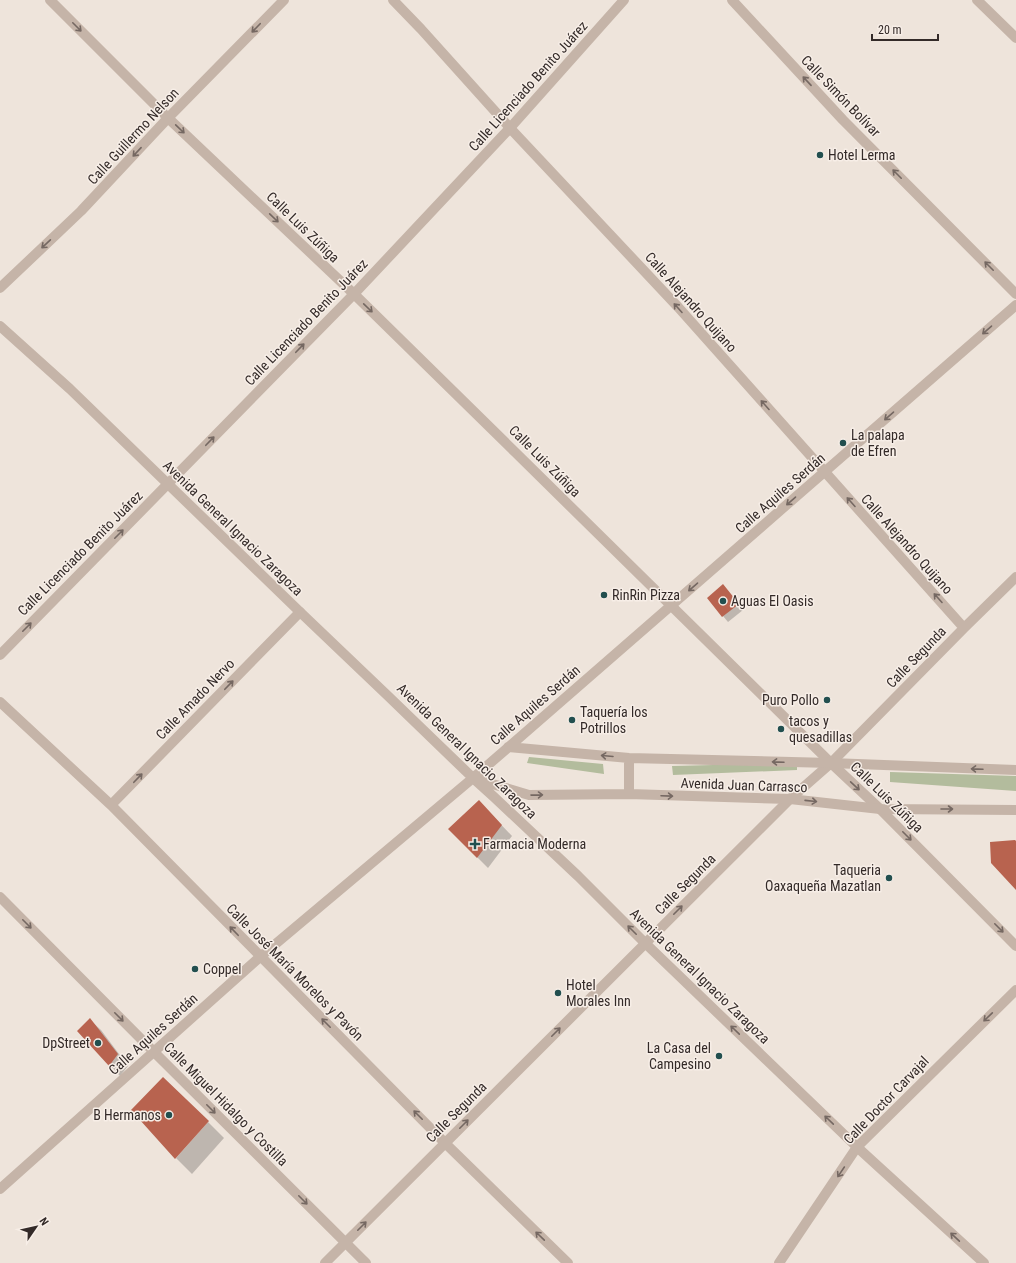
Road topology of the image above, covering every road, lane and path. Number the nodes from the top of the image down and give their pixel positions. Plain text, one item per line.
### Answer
1 (50, 0) edge
2 (284, 0) edge
3 (393, 0) edge
4 (624, 0) edge
5 (732, 0) edge
6 (977, 0) edge
7 (1016, 38) edge
8 (168, 118) junction
9 (510, 128) junction
10 (0, 288) edge
11 (354, 294) junction
12 (1016, 294) edge
13 (1016, 305) edge
14 (0, 326) edge
15 (824, 472) junction
16 (168, 484) junction
17 (1016, 577) edge
18 (672, 606) junction
19 (300, 612) junction
20 (964, 628) junction
21 (0, 655) edge
22 (0, 702) edge
23 (508, 747) junction
24 (629, 758) junction
25 (831, 763) junction
26 (1016, 770) edge
27 (472, 778) junction
28 (629, 794) junction
29 (790, 799) junction
30 (111, 806) junction
31 (880, 808) junction
32 (1016, 810) edge
33 (0, 896) edge
34 (645, 943) junction
35 (1016, 946) edge
36 (260, 957) junction
37 (1016, 990) edge
38 (154, 1052) junction
39 (445, 1143) junction
40 (857, 1147) junction
41 (0, 1189) edge
42 (346, 1242) junction
43 (325, 1263) edge
44 (366, 1263) edge
45 (568, 1263) edge
46 (779, 1263) edge
47 (984, 1263) edge

1 -> 8 street, Calle Luis Zúñiga
2 -> 8 street, Calle Guillermo Nelson
3 - 9 street, Calle Alejandro Quijano
4 - 9 street, Calle Licenciado Benito Juárez
12 -> 5 street, Calle Simón Bolívar
6 - 7 street
8 -> 10 street, Calle Guillermo Nelson
8 -> 11 street, Calle Luis Zúñiga
9 - 11 street, Calle Licenciado Benito Juárez
15 -> 9 street, Calle Alejandro Quijano
16 -> 11 street, Calle Licenciado Benito Juárez
11 -> 18 street, Calle Luis Zúñiga
13 -> 15 street, Calle Aquiles Serdán
14 - 16 street, Avenida General Ignacio Zaragoza
15 -> 18 street, Calle Aquiles Serdán
20 -> 15 street, Calle Alejandro Quijano
16 - 19 street, Avenida General Ignacio Zaragoza
21 -> 16 street, Calle Licenciado Benito Juárez
17 - 20 street, Calle Segunda
18 - 23 street, Calle Aquiles Serdán
18 - 25 street, Calle Luis Zúñiga
19 - 27 street, Avenida General Ignacio Zaragoza
30 -> 19 street, Calle Amado Nervo
20 - 25 street, Calle Segunda
22 - 30 street, Calle José María Morelos y Pavón
24 -> 23 street, Avenida Juan Carrasco
23 - 27 street, Calle Aquiles Serdán
25 -> 24 street, Avenida Juan Carrasco
24 - 28 street
26 -> 25 street, Avenida Juan Carrasco
25 - 29 street, Calle Segunda
25 -> 31 street, Calle Luis Zúñiga
27 -> 28 street, Avenida Juan Carrasco
34 -> 27 street, Avenida General Ignacio Zaragoza
27 - 36 street, Calle Aquiles Serdán
28 -> 29 street, Avenida Juan Carrasco
29 -> 31 street, Avenida Juan Carrasco
34 -> 29 street, Calle Segunda
36 -> 30 street, Calle José María Morelos y Pavón
31 -> 32 street, Avenida Juan Carrasco
31 -> 35 street, Calle Luis Zúñiga
33 -> 38 street, Calle Miguel Hidalgo y Costilla
39 -> 34 street, Calle Segunda
40 -> 34 street, Avenida General Ignacio Zaragoza
36 - 38 street, Calle Aquiles Serdán
39 -> 36 street, Calle José María Morelos y Pavón
37 -> 40 street, Calle Doctor Carvajal
38 - 41 street, Calle Aquiles Serdán
38 -> 42 street, Calle Miguel Hidalgo y Costilla
42 -> 39 street, Calle Segunda
45 -> 39 street, Calle José María Morelos y Pavón
40 -> 46 street, Calle Doctor Carvajal
47 -> 40 street, Avenida General Ignacio Zaragoza
42 - 43 street, Calle Segunda
42 - 44 street, Calle Miguel Hidalgo y Costilla

